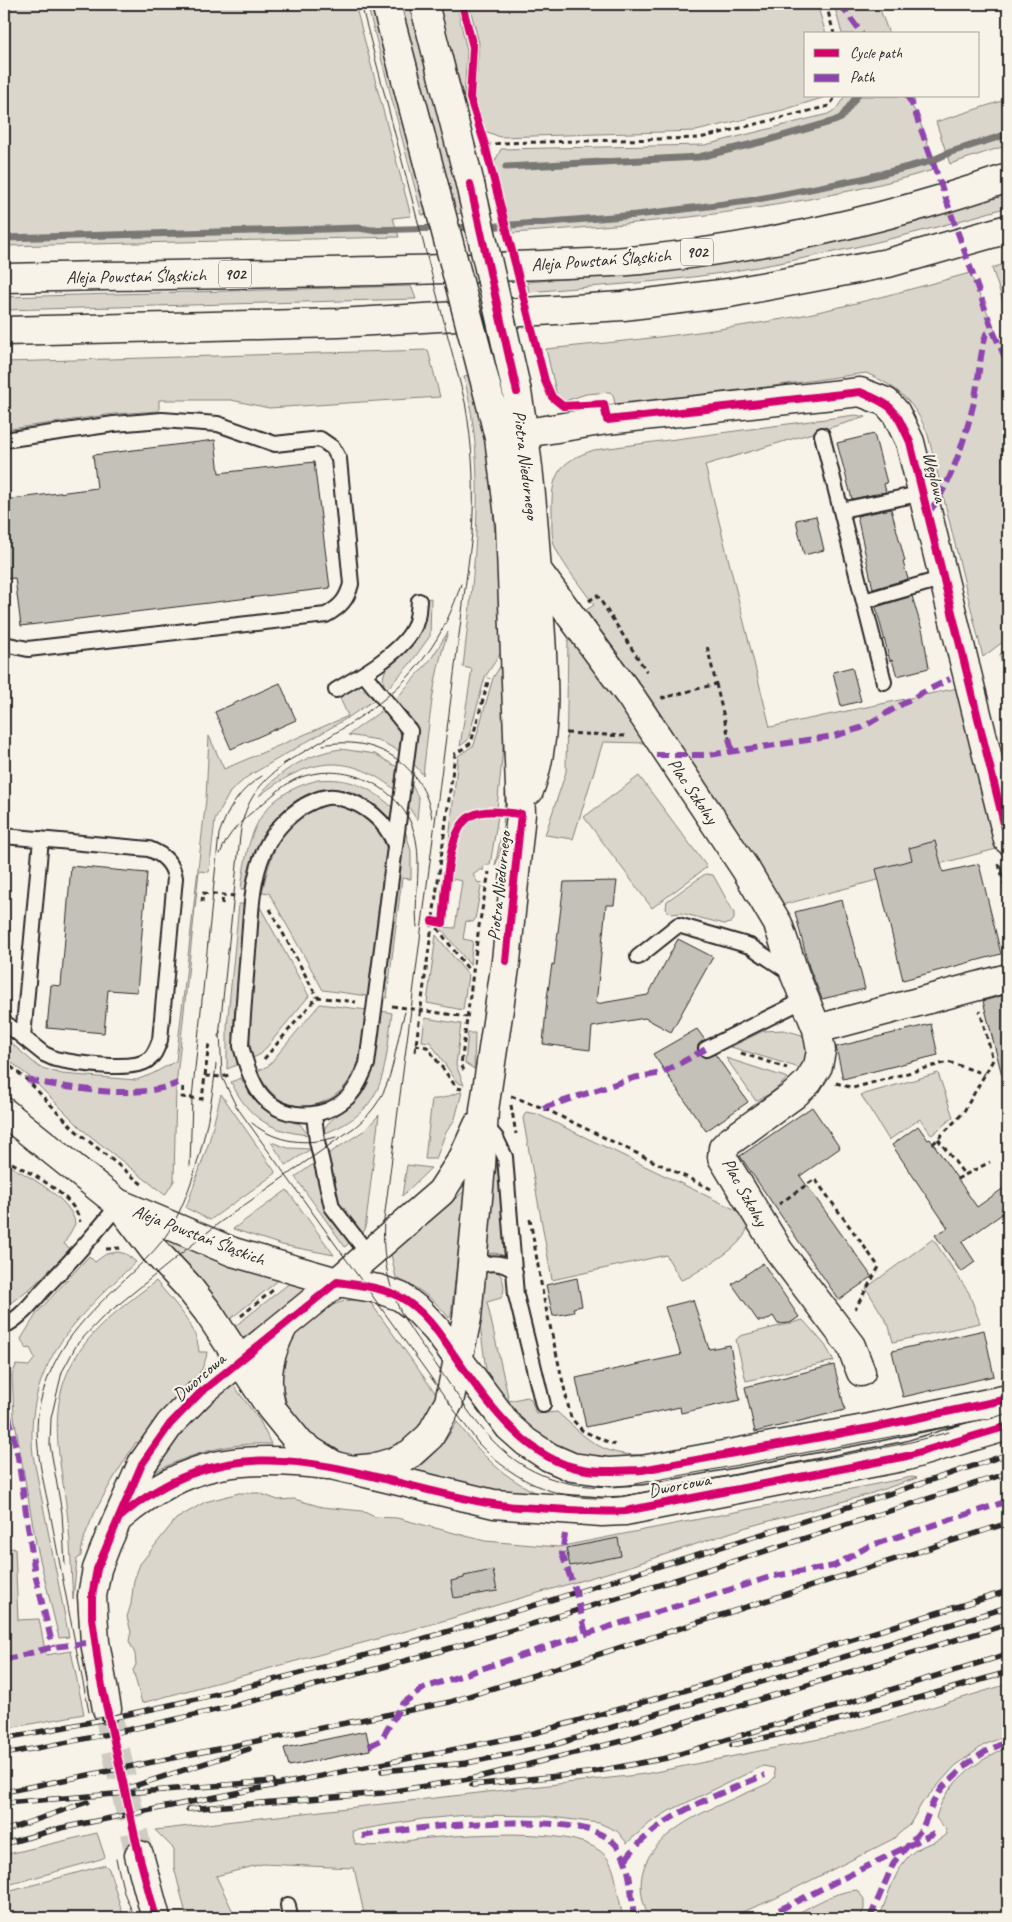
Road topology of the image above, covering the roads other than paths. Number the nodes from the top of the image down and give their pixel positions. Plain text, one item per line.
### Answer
1 (386, 4) edge
2 (424, 4) edge
3 (1008, 178) edge
4 (1008, 229) edge
5 (4, 278) edge
6 (4, 331) edge
7 (822, 435) dead end
8 (512, 436) junction
9 (4, 440) edge
10 (924, 493) junction
11 (841, 510) junction
12 (537, 570) junction
13 (944, 578) junction
14 (419, 601) dead end
15 (864, 601) junction
16 (4, 644) edge
17 (364, 674) junction
18 (884, 682) dead end
19 (336, 690) dead end
20 (521, 814) junction
21 (4, 836) edge
22 (40, 839) junction
23 (1008, 840) edge
24 (395, 845) junction
25 (638, 957) dead end
26 (794, 975) junction
27 (1008, 978) edge
28 (804, 1000) junction
29 (4, 1022) edge
30 (817, 1029) junction
31 (23, 1037) junction
32 (710, 1047) road end
33 (478, 1110) junction
34 (4, 1112) edge
35 (314, 1115) junction
36 (119, 1204) junction
37 (369, 1255) junction
38 (470, 1269) junction
39 (514, 1272) junction
40 (337, 1282) junction
41 (467, 1318) junction
42 (285, 1324) junction
43 (4, 1326) edge
44 (220, 1331) junction
45 (458, 1361) junction
46 (240, 1362) junction
47 (861, 1372) dead end
48 (200, 1393) junction
49 (484, 1394) junction
50 (1008, 1399) edge
51 (542, 1405) dead end
52 (271, 1408) junction
53 (1008, 1426) edge
54 (343, 1468) junction
55 (120, 1517) junction
56 (107, 1709) tunnel mouth
57 (139, 1855) tunnel mouth
58 (156, 1918) edge

1 - 8 main road, Piotra Niedurnego, bridge
2 - 8 main road, Piotra Niedurnego, bridge
3 - 5 main road, Aleja Powstań Śląskich / 902
4 - 6 main road
7 - 11 lane
8 - 10 main road, Węglowa
8 - 12 main road, Piotra Niedurnego
8 - 20 main road, Piotra Niedurnego
9 - 16 lane
10 - 11 lane
10 - 13 main road, Węglowa
11 - 15 lane
12 - 20 main road, Piotra Niedurnego
12 - 26 main road, Plac Szkolny
13 - 15 lane
13 - 23 main road, Węglowa
14 - 17 lane
15 - 18 lane
17 - 19 lane
17 - 24 lane
20 - 33 main road, Piotra Niedurnego
21 - 22 lane
22 - 31 lane
22 - 31 lane
24 - 35 lane
24 - 35 lane
25 - 26 lane
26 - 28 main road, Plac Szkolny
27 - 30 main road
28 - 30 main road, Plac Szkolny
28 - 32 lane
29 - 31 lane
30 - 47 main road, Plac Szkolny
33 - 37 main road, Piotra Niedurnego
33 - 38 main road, Piotra Niedurnego
33 - 39 lane
34 - 36 main road, Aleja Powstań Śląskich
35 - 37 lane
36 - 40 main road, Aleja Powstań Śląskich
36 - 43 lane
36 - 44 main road, Aleja Powstań Śląskich
37 - 40 main road, Piotra Niedurnego
38 - 39 lane
38 - 41 main road, Piotra Niedurnego
39 - 51 lane
40 - 42 main road, Dworcowa
40 - 45 main road, Aleja Powstań Śląskich
41 - 45 main road, Piotra Niedurnego
41 - 49 main road
42 - 46 main road, Dworcowa
42 - 52 main road
44 - 46 main road, Aleja Powstań Śląskich
44 - 48 main road
45 - 49 main road, Dworcowa
45 - 54 main road, Piotra Niedurnego
46 - 48 main road, Dworcowa
46 - 52 main road, Aleja Powstań Śląskich
48 - 55 main road, Dworcowa
49 - 50 main road, Dworcowa
52 - 54 main road, Aleja Powstań Śląskich
53 - 54 main road, Dworcowa
54 - 55 main road, Dworcowa
55 - 56 main road, Dworcowa
57 - 58 main road

